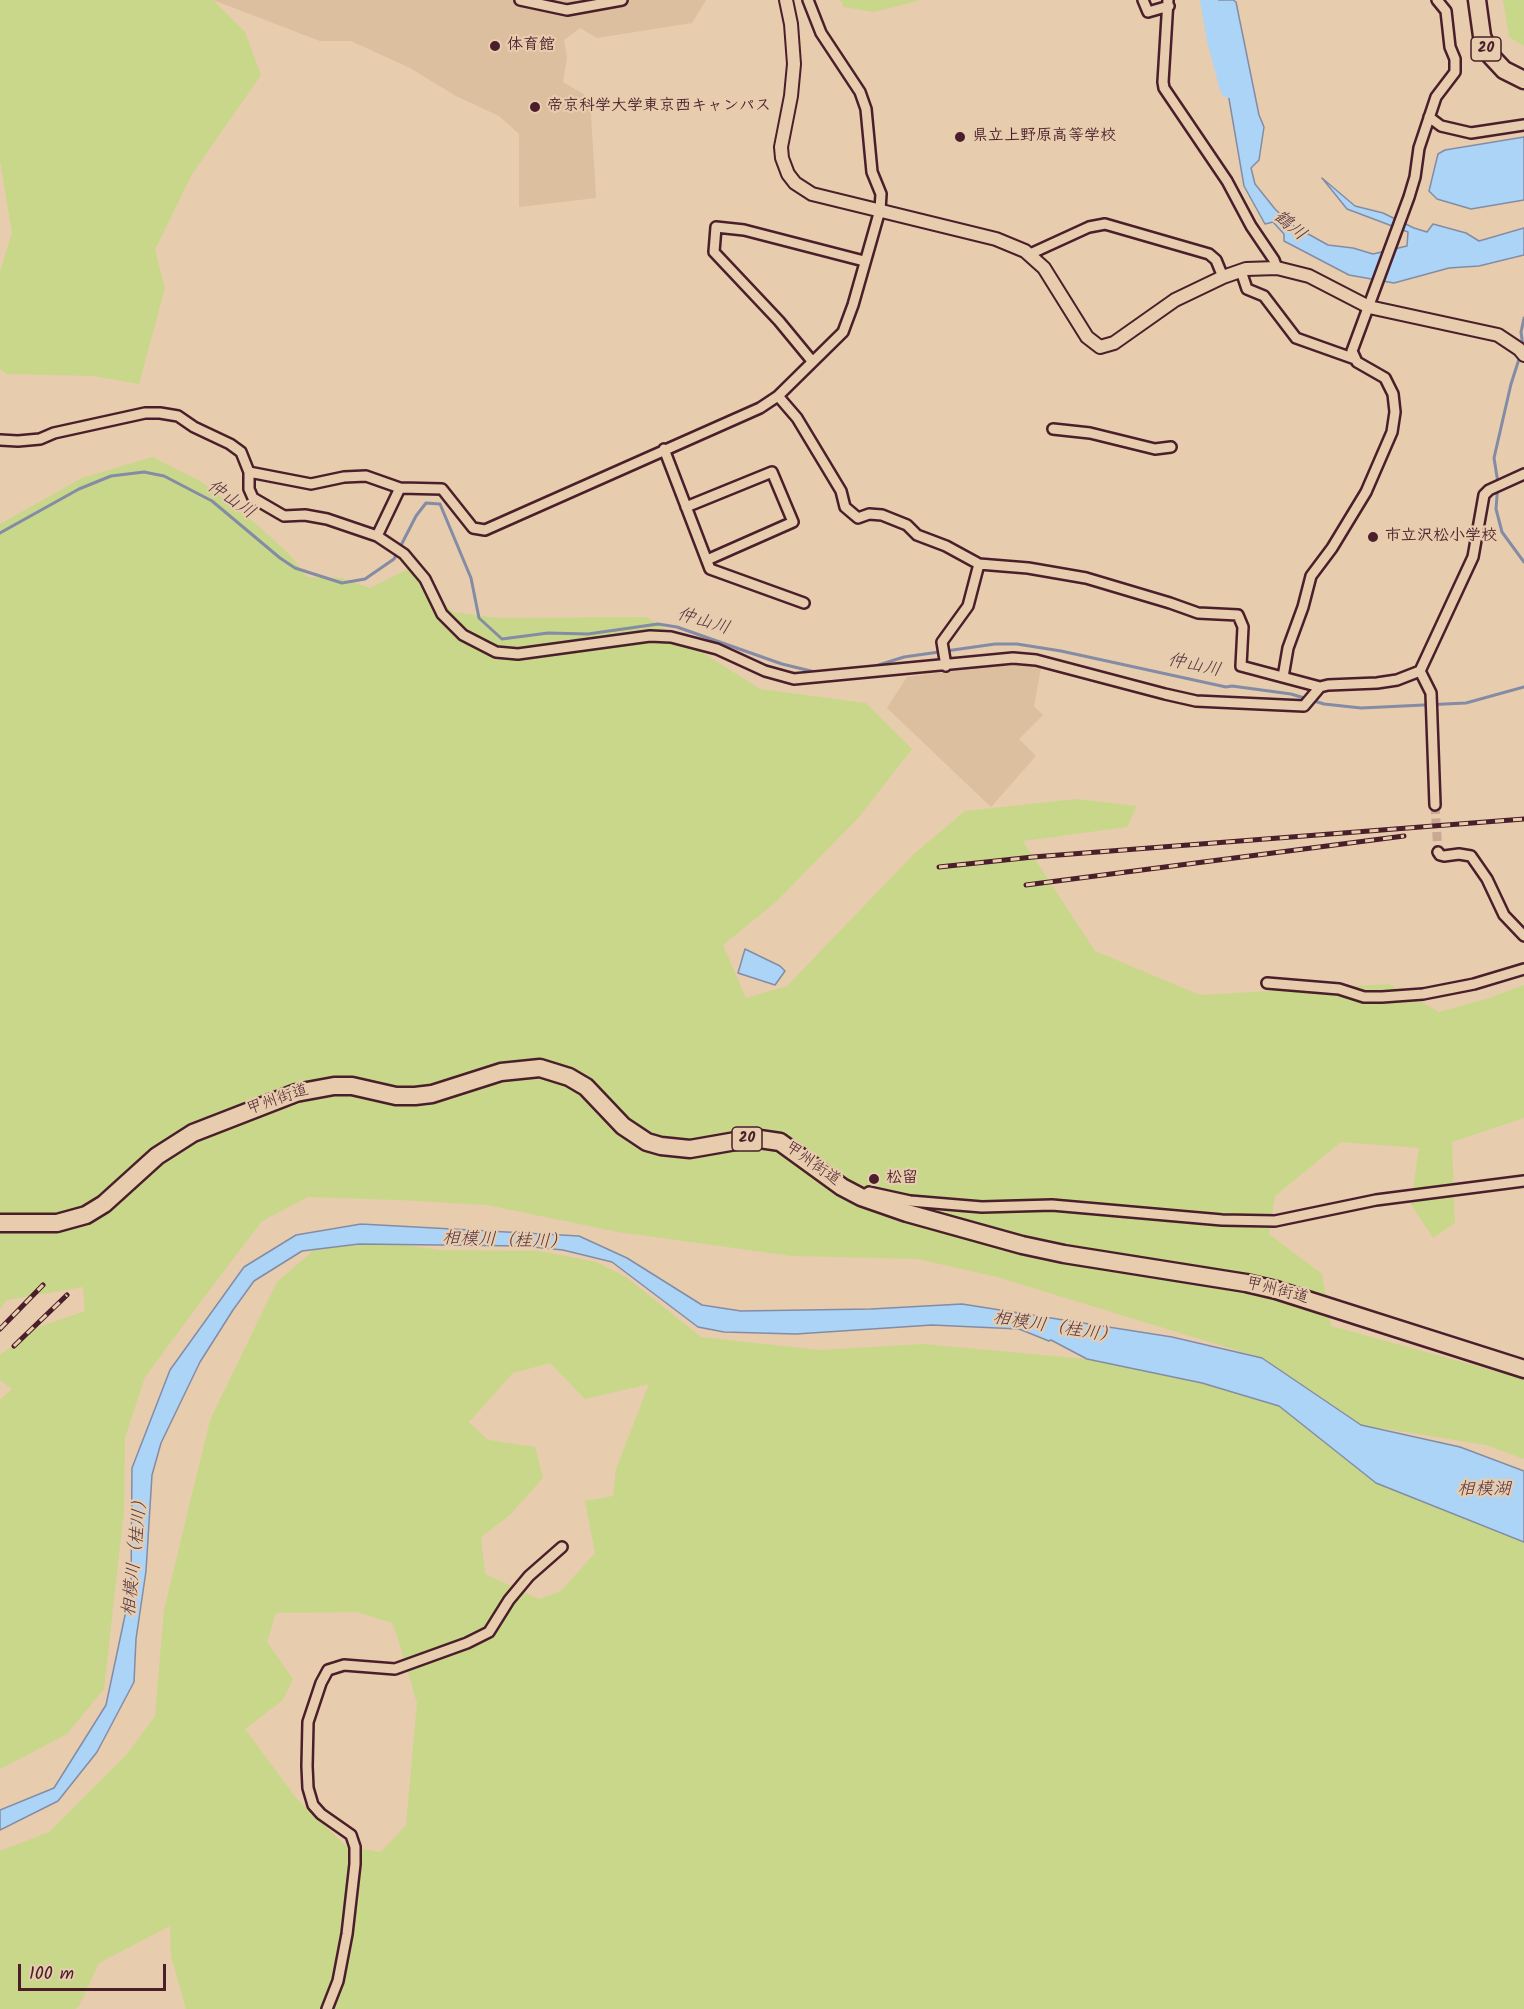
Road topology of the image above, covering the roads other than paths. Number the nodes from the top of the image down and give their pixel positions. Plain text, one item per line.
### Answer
1 (520, 0) edge
2 (622, 0) edge
3 (786, 0) edge
4 (808, 0) edge
5 (1143, 0) edge
6 (1437, 0) edge
7 (1477, 0) edge
8 (1169, 3) edge
9 (1524, 80) edge
10 (1428, 117) junction
11 (1524, 125) edge
12 (880, 210) junction
13 (1030, 254) junction
14 (864, 261) junction
15 (1277, 268) junction
16 (1242, 271) junction
17 (1224, 277) junction
18 (1369, 307) junction
19 (1524, 355) edge
20 (1355, 359) junction
21 (812, 361) junction
22 (778, 396) junction
23 (1053, 429) dead end
24 (0, 440) edge
25 (1171, 447) dead end
26 (664, 450) junction
27 (249, 472) junction
28 (1524, 474) edge
29 (400, 488) junction
30 (686, 507) junction
31 (377, 536) junction
32 (707, 560) junction
33 (979, 564) junction
34 (804, 603) dead end
35 (946, 666) junction
36 (1420, 671) junction
37 (1283, 677) junction
38 (1320, 687) junction
39 (1435, 806) tunnel mouth
40 (1438, 852) dead end
41 (1524, 936) edge
42 (1524, 969) edge
43 (1267, 983) dead end
44 (1524, 1181) edge
45 (861, 1197) junction
46 (0, 1223) edge
47 (1524, 1369) edge
48 (562, 1547) dead end
49 (327, 2009) edge

1 - 2 street
3 - 12 street
4 - 12 street
5 - 8 street
6 - 10 street
7 - 9 highway, 20
8 - 15 street
10 - 11 street
10 - 18 street
12 - 13 street
12 - 14 street
13 - 17 street
13 - 17 street
14 - 21 street
14 - 21 street
15 - 16 street
15 - 18 street
16 - 17 street
16 - 20 street
18 - 19 street
18 - 20 street
20 - 37 street
21 - 22 street
22 - 26 street
22 - 33 street
23 - 25 street
24 - 27 street
26 - 29 street
26 - 30 street
27 - 29 street
27 - 31 street
28 - 36 street
29 - 31 street
30 - 32 street
30 - 32 street
31 - 35 street
32 - 34 street
33 - 35 street
33 - 37 street
35 - 38 street
36 - 38 street
36 - 39 street
37 - 38 street
40 - 41 street
42 - 43 street
44 - 45 street
45 - 46 highway, 甲州街道 / 20
45 - 47 highway, 甲州街道 / 20
48 - 49 street

